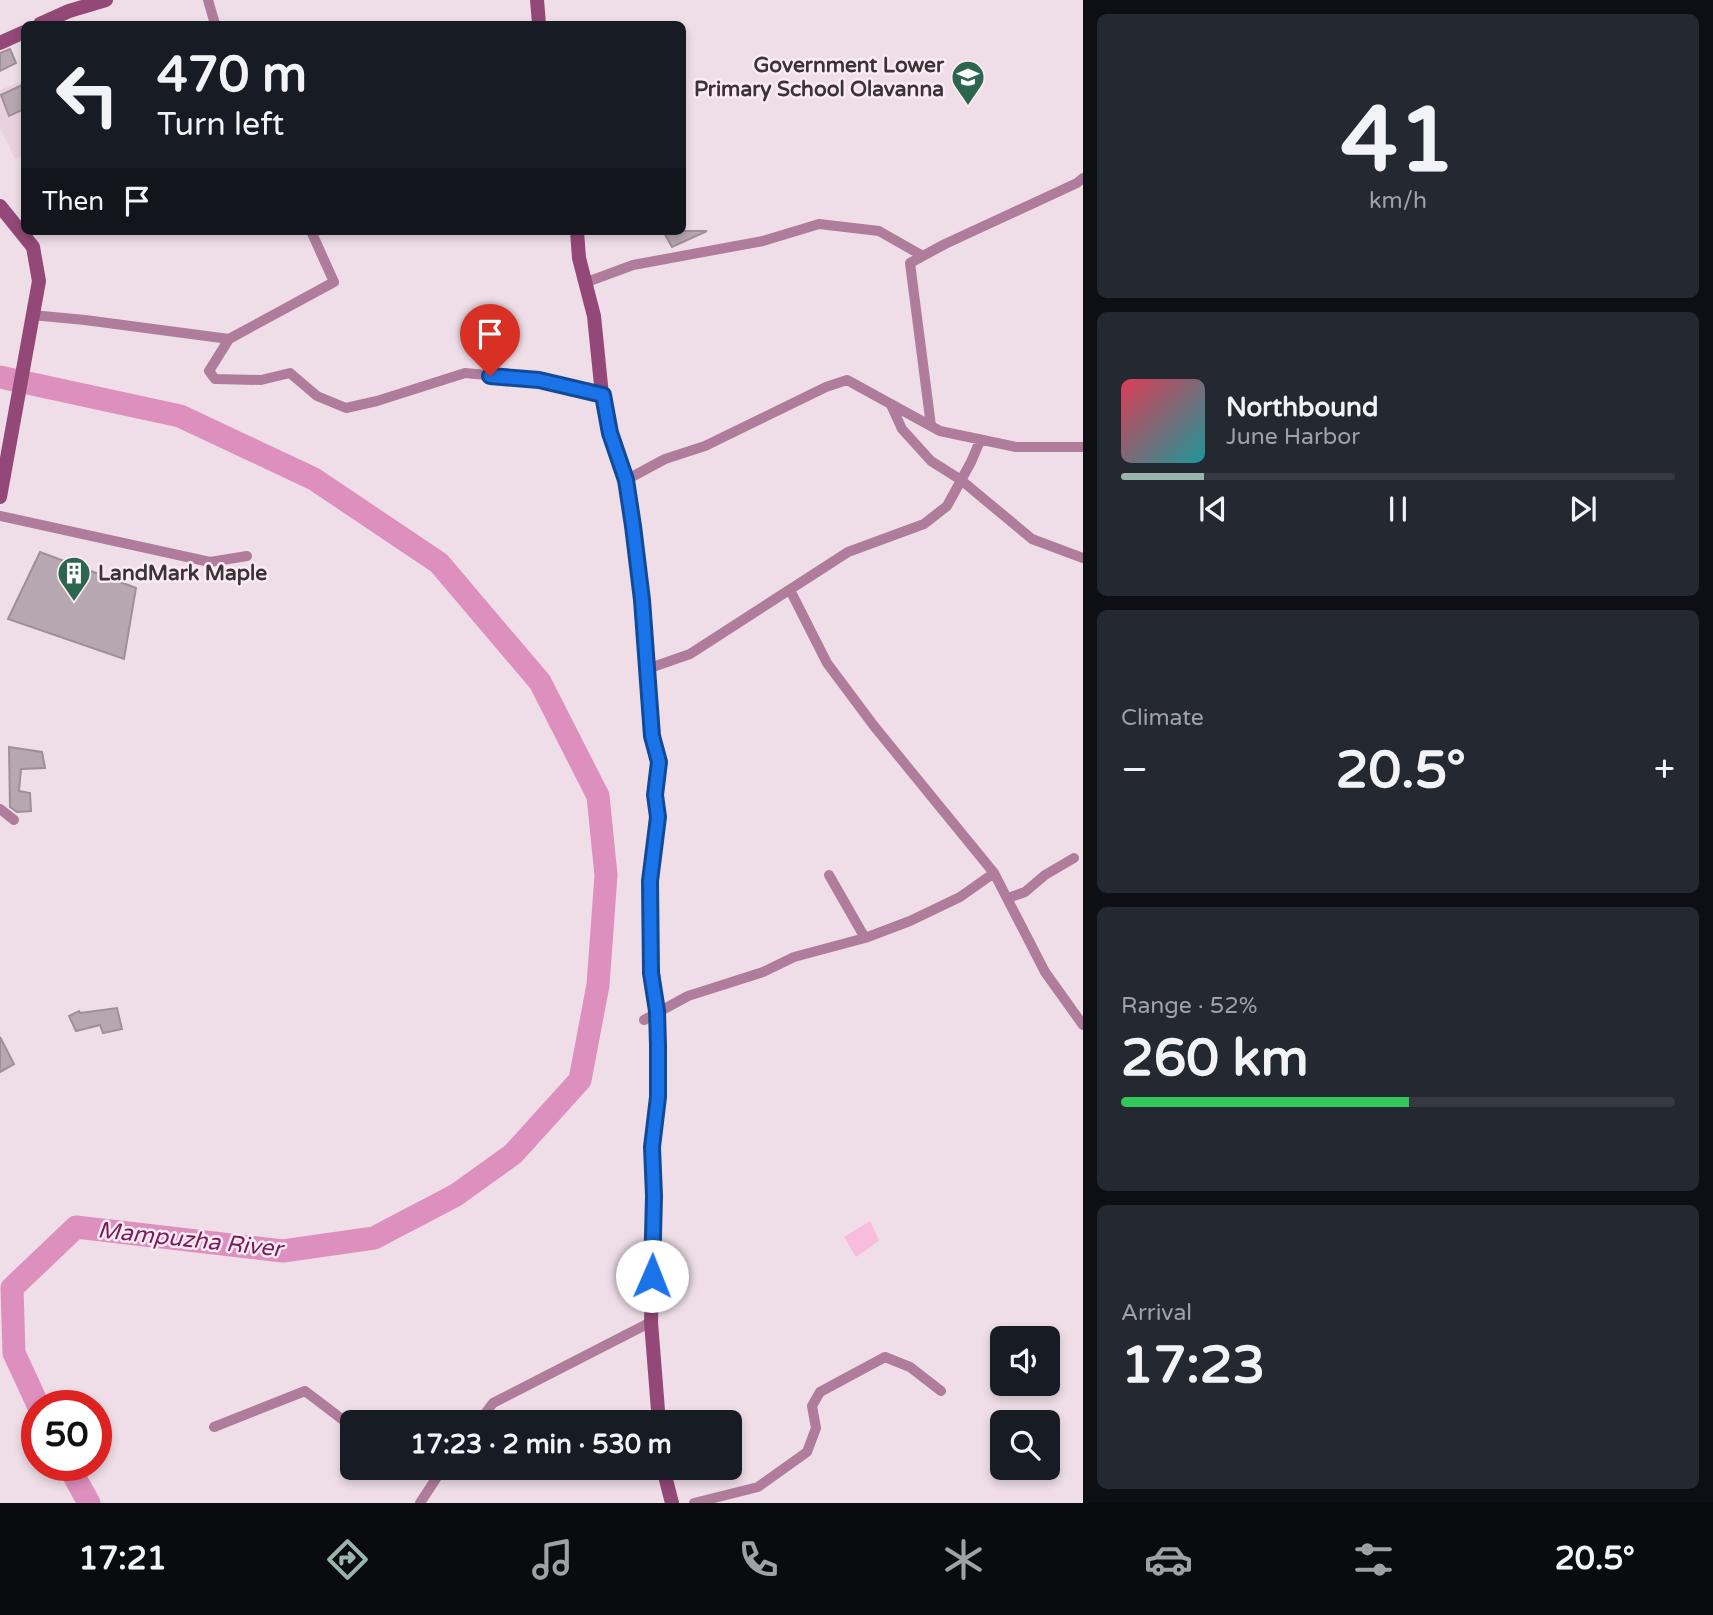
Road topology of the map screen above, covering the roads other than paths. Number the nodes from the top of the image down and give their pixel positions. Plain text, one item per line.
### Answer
1 (106, 0) edge
2 (208, 0) edge
3 (537, 0) edge
4 (47, 21) edge
5 (214, 21) edge
6 (539, 21) edge
7 (21, 33) edge
8 (0, 43) edge
9 (1083, 178) edge
10 (0, 206) edge
11 (21, 232) edge
12 (23, 235) edge
13 (313, 235) edge
14 (577, 235) edge
15 (923, 256) junction
16 (587, 282) junction
17 (32, 315) junction
18 (229, 339) junction
19 (603, 395) junction
20 (891, 404) junction
21 (931, 426) junction
22 (979, 441) junction
23 (1083, 447) edge
24 (3, 458) edge
25 (626, 480) junction
26 (961, 480) junction
27 (0, 497) edge
28 (0, 516) edge
29 (247, 556) dead end
30 (1083, 558) edge
31 (790, 590) junction
32 (647, 669) junction
33 (0, 809) edge
34 (14, 820) dead end
35 (1074, 858) dead end
36 (994, 873) junction
37 (829, 876) dead end
38 (1008, 898) junction
39 (865, 938) junction
40 (657, 1011) junction
41 (644, 1020) dead end
42 (1083, 1025) edge
43 (651, 1322) junction
44 (941, 1391) dead end
45 (488, 1410) edge
46 (658, 1410) edge
47 (340, 1418) edge
48 (215, 1427) dead end
49 (434, 1480) edge
50 (666, 1480) edge
51 (420, 1503) edge
52 (672, 1503) edge
53 (694, 1503) edge

1 - 4 main road
2 - 5 street
3 - 6 main road
7 - 8 main road
9 - 15 street
10 - 11 main road
12 - 17 main road
13 - 18 street
14 - 16 main road
15 - 16 street
15 - 21 street
16 - 19 main road
17 - 18 street
17 - 24 main road
18 - 19 street
19 - 25 main road
20 - 21 street
20 - 25 street
20 - 26 street
21 - 22 street
22 - 23 street
22 - 26 street
24 - 27 main road
25 - 32 main road
26 - 30 street
26 - 31 street
28 - 29 street
31 - 32 street
31 - 36 street
32 - 40 main road
33 - 34 street
35 - 38 street
36 - 38 street
36 - 39 street
37 - 39 street
38 - 42 street
39 - 40 street
40 - 41 street
40 - 43 main road
43 - 45 street
43 - 46 main road
44 - 53 street
47 - 48 street
49 - 51 street
50 - 52 main road

